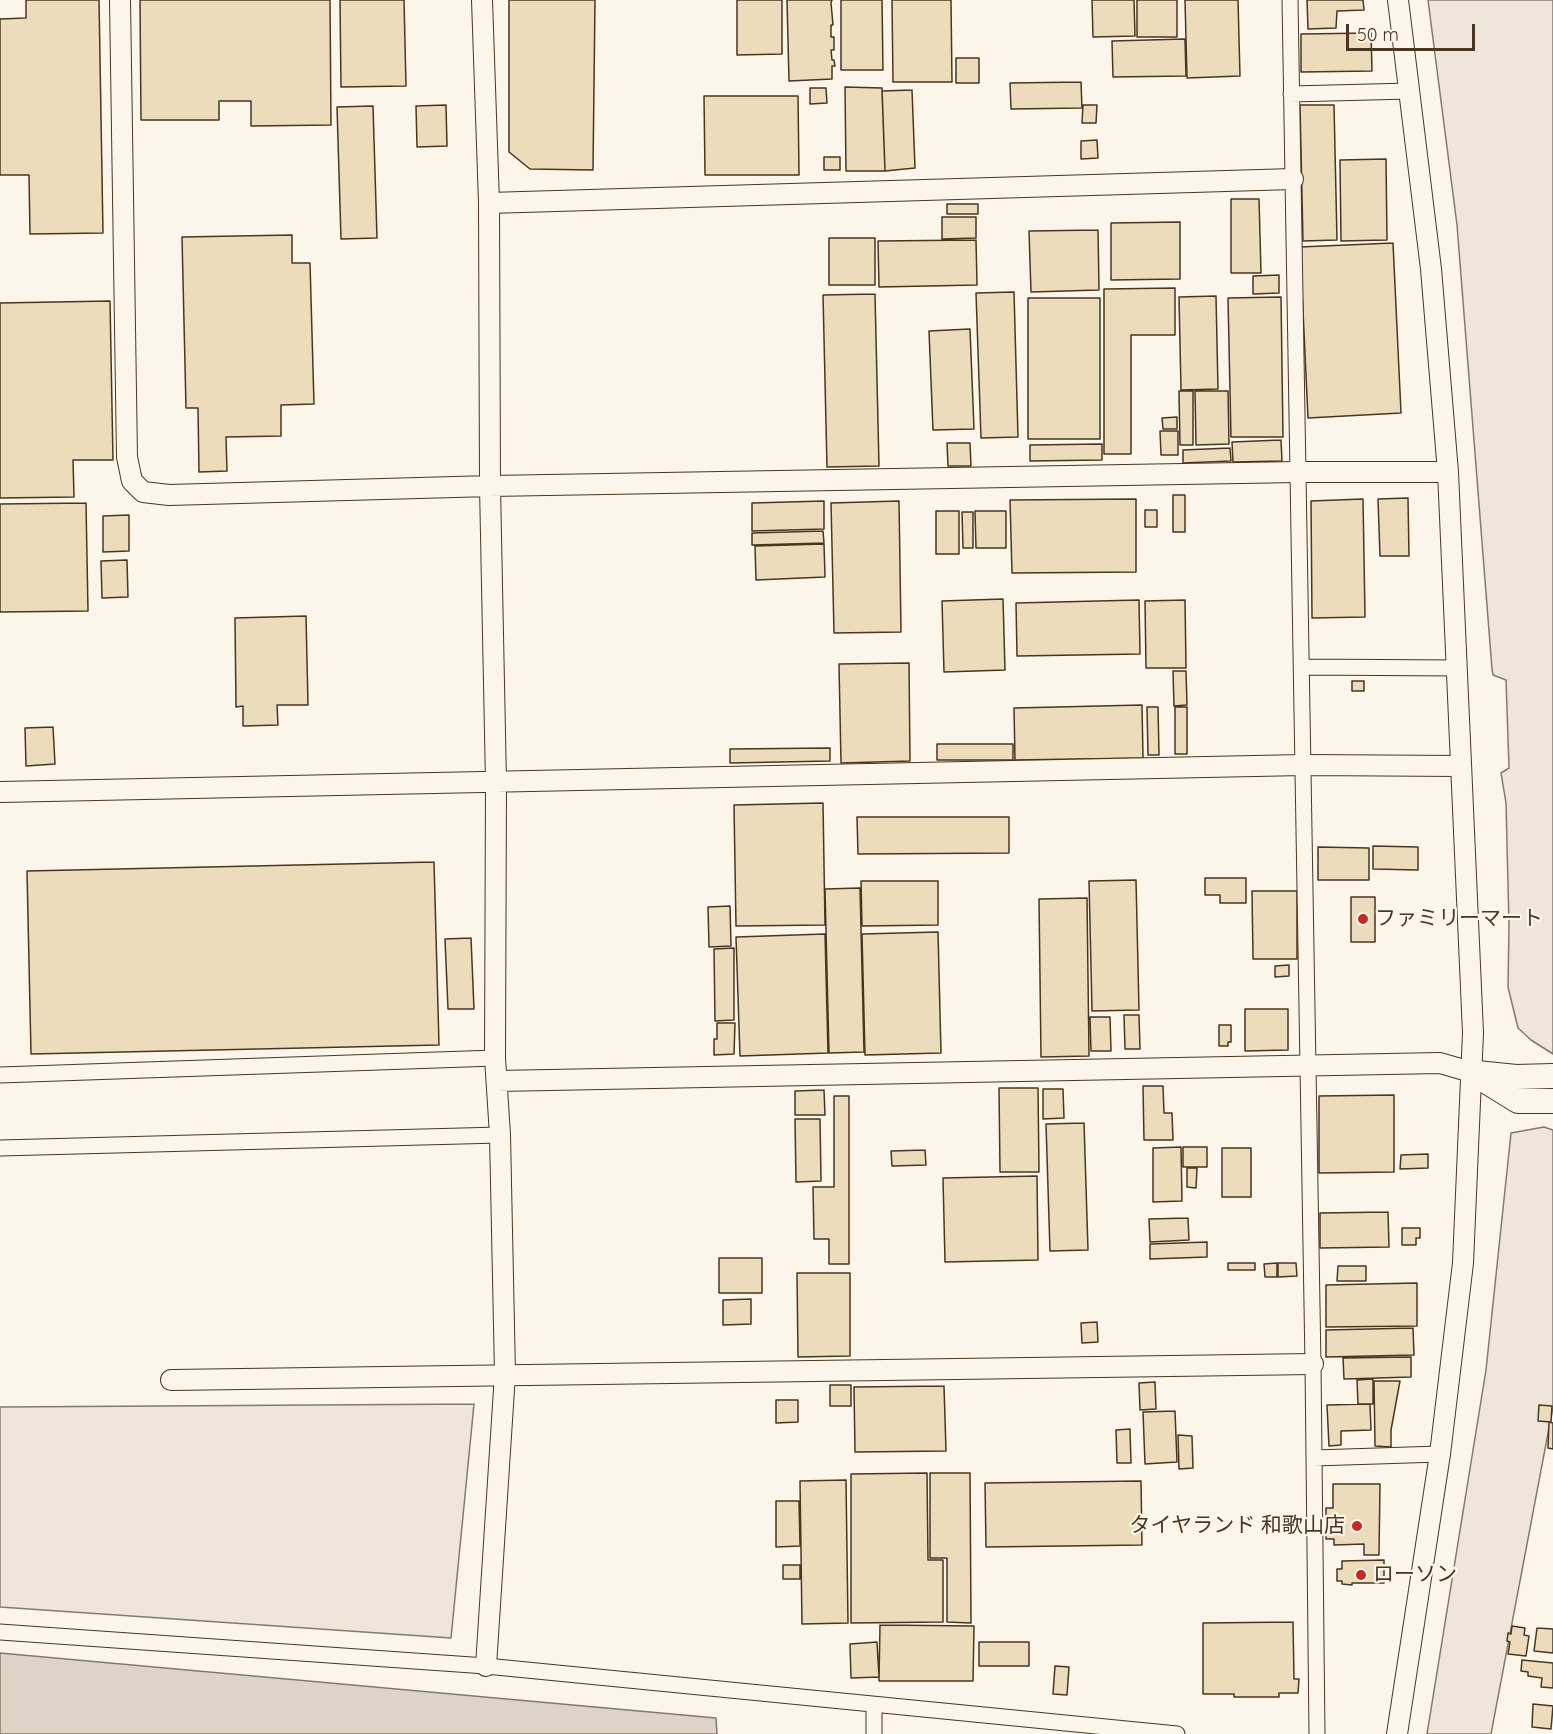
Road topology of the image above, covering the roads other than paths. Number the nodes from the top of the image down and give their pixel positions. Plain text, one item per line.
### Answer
1 (120, 0) edge
2 (482, 0) edge
3 (1290, 0) edge
4 (1398, 0) edge
5 (1410, 91) junction
6 (1291, 94) junction
7 (1293, 179) junction
8 (489, 204) junction
9 (1298, 472) junction
10 (1448, 472) junction
11 (490, 486) junction
12 (1302, 667) junction
13 (1458, 668) junction
14 (1303, 765) junction
15 (1461, 766) junction
16 (496, 783) junction
17 (0, 792) edge
18 (495, 1058) junction
19 (1308, 1066) junction
20 (1471, 1072) junction
21 (0, 1075) edge
22 (1553, 1076) edge
23 (497, 1082) junction
24 (1553, 1101) edge
25 (500, 1135) junction
26 (0, 1148) edge
27 (1313, 1364) junction
28 (505, 1374) junction
29 (171, 1380) dead end
30 (1440, 1454) junction
31 (1314, 1458) junction
32 (0, 1632) edge
33 (486, 1666) junction
34 (874, 1705) junction
35 (1066, 1729) edge
36 (874, 1734) edge
37 (1177, 1734) edge
38 (1317, 1734) edge
39 (1397, 1734) edge

1 - 11 street
2 - 8 street
3 - 6 street
4 - 5 street
5 - 6 street
5 - 10 street
6 - 7 street
7 - 8 street
7 - 9 street
8 - 11 street
9 - 10 street
9 - 11 street
9 - 12 street
10 - 13 street
11 - 16 street
12 - 13 street
12 - 14 street
13 - 15 street
14 - 15 street
14 - 16 street
14 - 19 street
15 - 20 street
16 - 17 street
16 - 18 street
18 - 21 street
18 - 23 street
19 - 20 street
19 - 23 street
19 - 27 street
20 - 22 main road
20 - 24 main road
20 - 30 street
23 - 25 street
25 - 26 street
25 - 28 street
27 - 28 street
27 - 31 street
28 - 29 street
28 - 33 street
30 - 31 street
30 - 39 street
31 - 38 street
32 - 33 street
33 - 34 street
34 - 35 street
34 - 36 street
35 - 37 street

